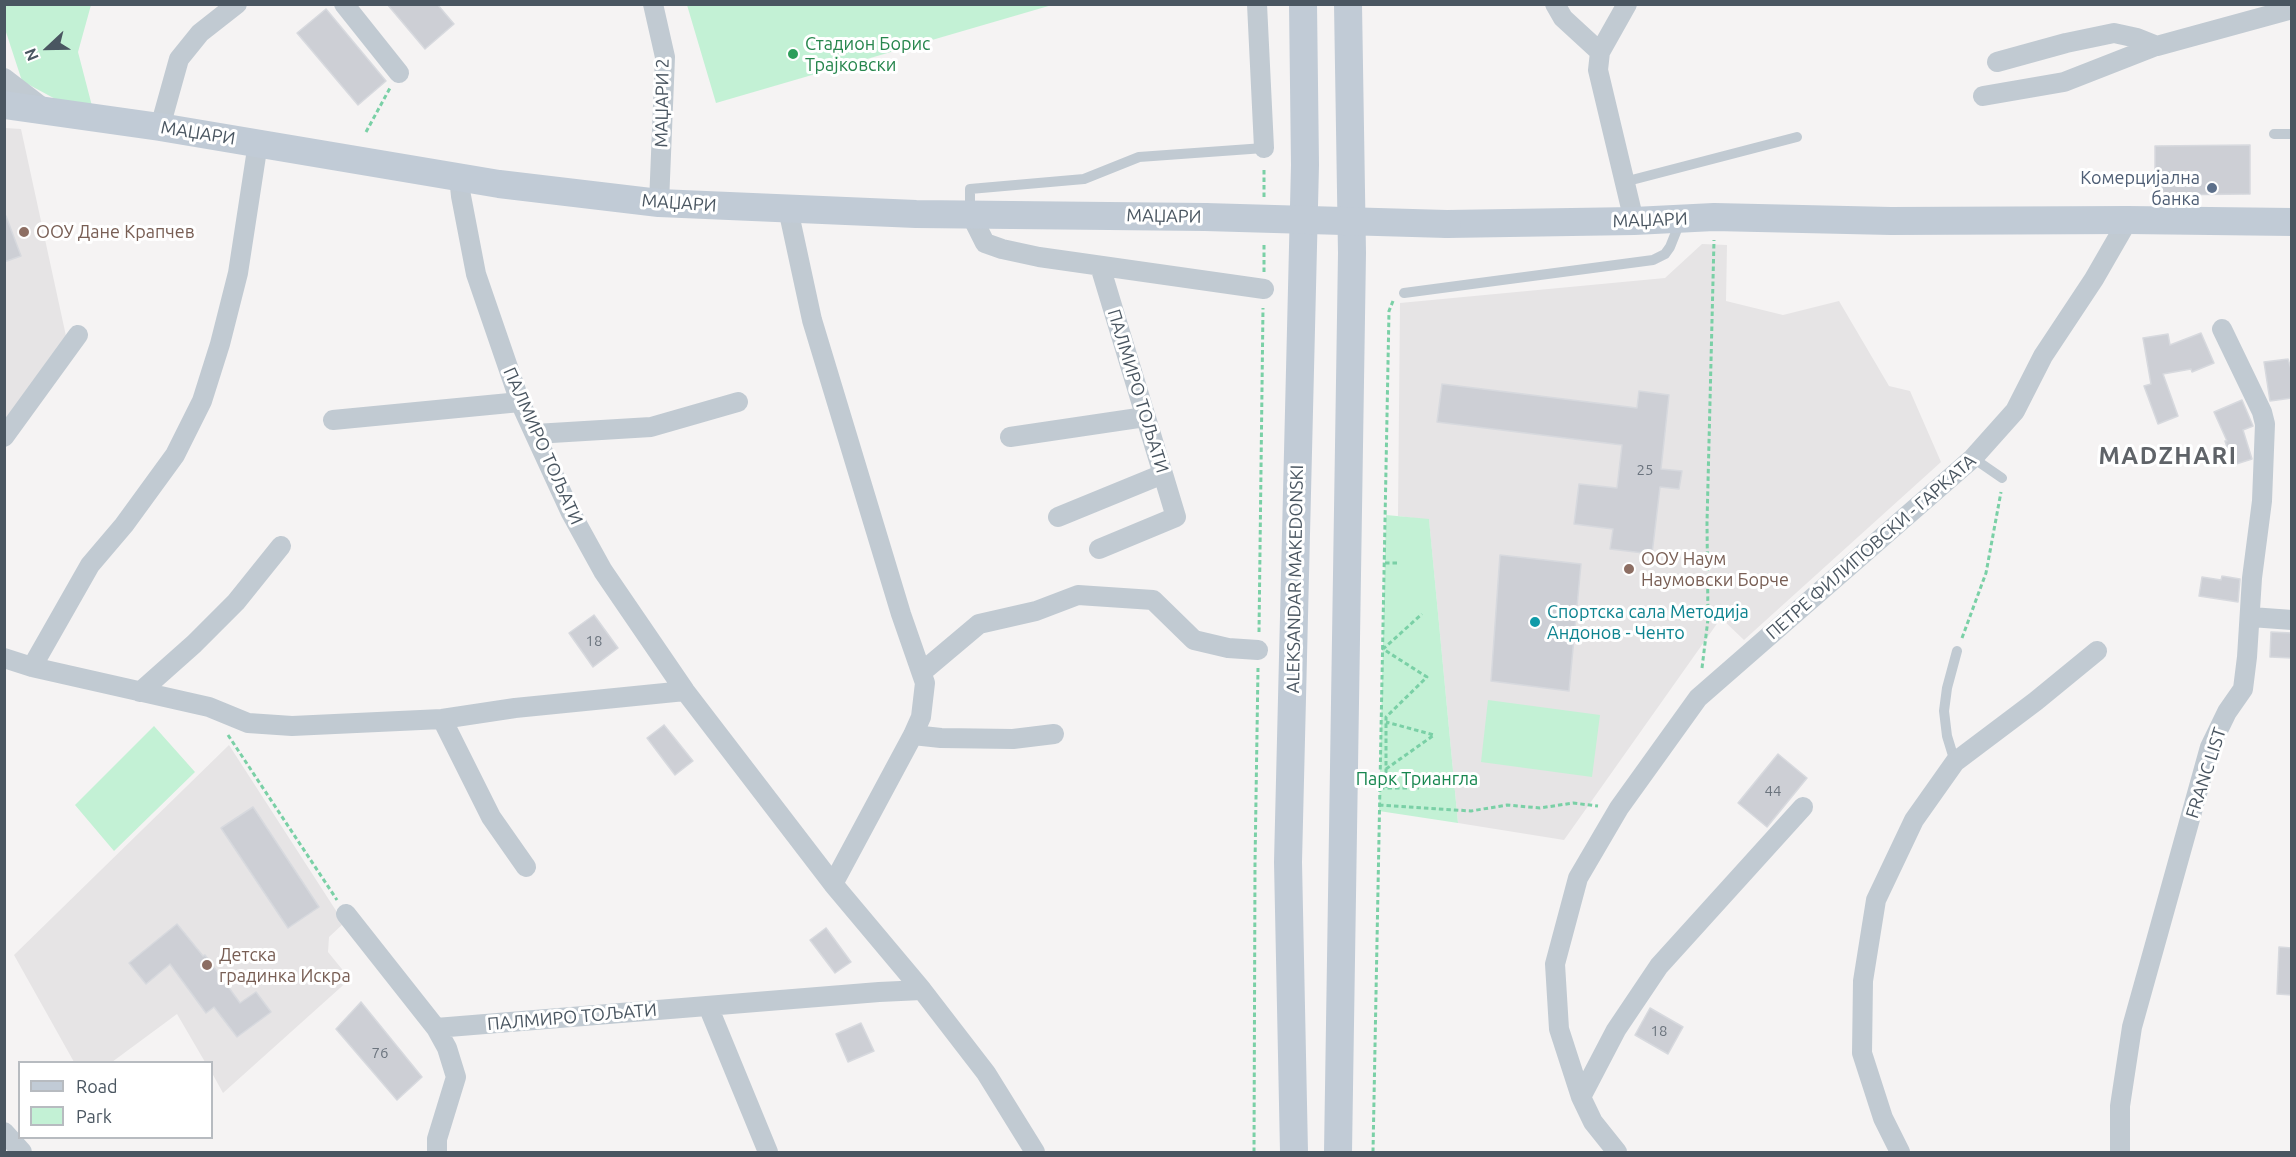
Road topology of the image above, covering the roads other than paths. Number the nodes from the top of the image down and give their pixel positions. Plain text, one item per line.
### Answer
1 (237, 4) edge
2 (344, 4) edge
3 (653, 4) edge
4 (1257, 4) edge
5 (1303, 4) edge
6 (1348, 4) edge
7 (1555, 4) edge
8 (1627, 4) edge
9 (2292, 9) edge
10 (2156, 46) junction
11 (1600, 52) junction
12 (1997, 62) dead end
13 (399, 73) road end
14 (4, 78) edge
15 (1983, 96) dead end
16 (4, 105) edge
17 (45, 109) junction
18 (160, 127) junction
19 (2274, 134) dead end
20 (2292, 134) edge
21 (1797, 137) dead end
22 (258, 143) junction
23 (1264, 148) joint
24 (459, 177) junction
25 (1624, 182) junction
26 (659, 203) junction
27 (788, 209) junction
28 (970, 213) junction
29 (1681, 219) junction
30 (2128, 220) junction
31 (1634, 221) junction
32 (2292, 222) edge
33 (1100, 266) junction
34 (1264, 289) road end
35 (1404, 293) road end
36 (2222, 329) dead end
37 (78, 334) dead end
38 (520, 402) junction
39 (738, 402) dead end
40 (1145, 417) junction
41 (333, 420) dead end
42 (535, 434) junction
43 (4, 436) edge
44 (1010, 437) dead end
45 (1973, 458) junction
46 (1162, 474) junction
47 (2002, 478) road end
48 (1058, 517) dead end
49 (281, 546) dead end
50 (1099, 549) dead end
51 (2251, 617) junction
52 (2292, 620) edge
53 (1258, 650) road end
54 (1957, 651) road end
55 (2097, 651) dead end
56 (4, 658) edge
57 (32, 667) junction
58 (922, 672) junction
59 (685, 691) junction
60 (140, 692) junction
61 (442, 719) junction
62 (1054, 734) dead end
63 (913, 735) junction
64 (1955, 762) junction
65 (1803, 807) dead end
66 (526, 867) dead end
67 (833, 884) junction
68 (346, 914) road end
69 (922, 990) junction
70 (708, 1006) junction
71 (436, 1028) junction
72 (1581, 1097) junction
73 (4, 1132) edge
74 (22, 1152) edge
75 (437, 1152) edge
76 (768, 1152) edge
77 (1035, 1152) edge
78 (1294, 1152) edge
79 (1338, 1152) edge
80 (1617, 1152) edge
81 (1900, 1152) edge
82 (2120, 1152) edge

1 - 18 street
2 - 13 street
3 - 26 street, МАЏАРИ 2
4 - 23 street
5 - 78 street, ALEKSANDAR MAKEDONSKI
6 - 79 street
7 - 11 street
8 - 11 street
9 - 10 street
10 - 12 street
10 - 15 street
11 - 25 street
14 - 17 street, МАЏАРИ
16 - 17 street, МАЏАРИ
17 - 18 street, МАЏАРИ
18 - 22 street, МАЏАРИ
19 - 20 lane
21 - 25 lane
22 - 24 street, МАЏАРИ
22 - 57 street
23 - 28 lane
24 - 26 street, МАЏАРИ
24 - 38 street, ПАЛМИРО ТОЉАТИ
25 - 31 street
26 - 27 street, МАЏАРИ
27 - 28 street, МАЏАРИ
27 - 58 street
28 - 31 street, МАЏАРИ, bridge
28 - 33 street
29 - 30 street, МАЏАРИ
29 - 31 street, МАЏАРИ
29 - 35 lane
30 - 32 street, МАЏАРИ
30 - 45 street, ПЕТРЕ ФИЛИПОВСКИ - ГАРКАТА
33 - 34 street
33 - 40 street, ПАЛМИРО ТОЉАТИ
36 - 51 street, FRANC LIST
37 - 43 street
38 - 41 street
38 - 42 street, ПАЛМИРО ТОЉАТИ
39 - 42 street
40 - 44 street
40 - 46 street, ПАЛМИРО ТОЉАТИ
42 - 59 street, ПАЛМИРО ТОЉАТИ
45 - 47 lane
45 - 72 street, ПЕТРЕ ФИЛИПОВСКИ - ГАРКАТА
46 - 48 street
46 - 50 street, ПАЛМИРО ТОЉАТИ
49 - 60 street
51 - 52 street
51 - 82 street, FRANC LIST
53 - 58 street
54 - 64 lane
55 - 64 street
56 - 57 street
57 - 60 street
58 - 63 street
59 - 61 street
59 - 67 street, ПАЛМИРО ТОЉАТИ
60 - 61 street
61 - 66 street
62 - 63 street
63 - 67 street
64 - 81 street
65 - 72 street
67 - 69 street, ПАЛМИРО ТОЉАТИ
68 - 71 street
69 - 70 street, ПАЛМИРО ТОЉАТИ
69 - 77 street, ПАЛМИРО ТОЉАТИ
70 - 71 street, ПАЛМИРО ТОЉАТИ
70 - 76 street
71 - 75 street
72 - 80 street, ПЕТРЕ ФИЛИПОВСКИ - ГАРКАТА
73 - 74 street

